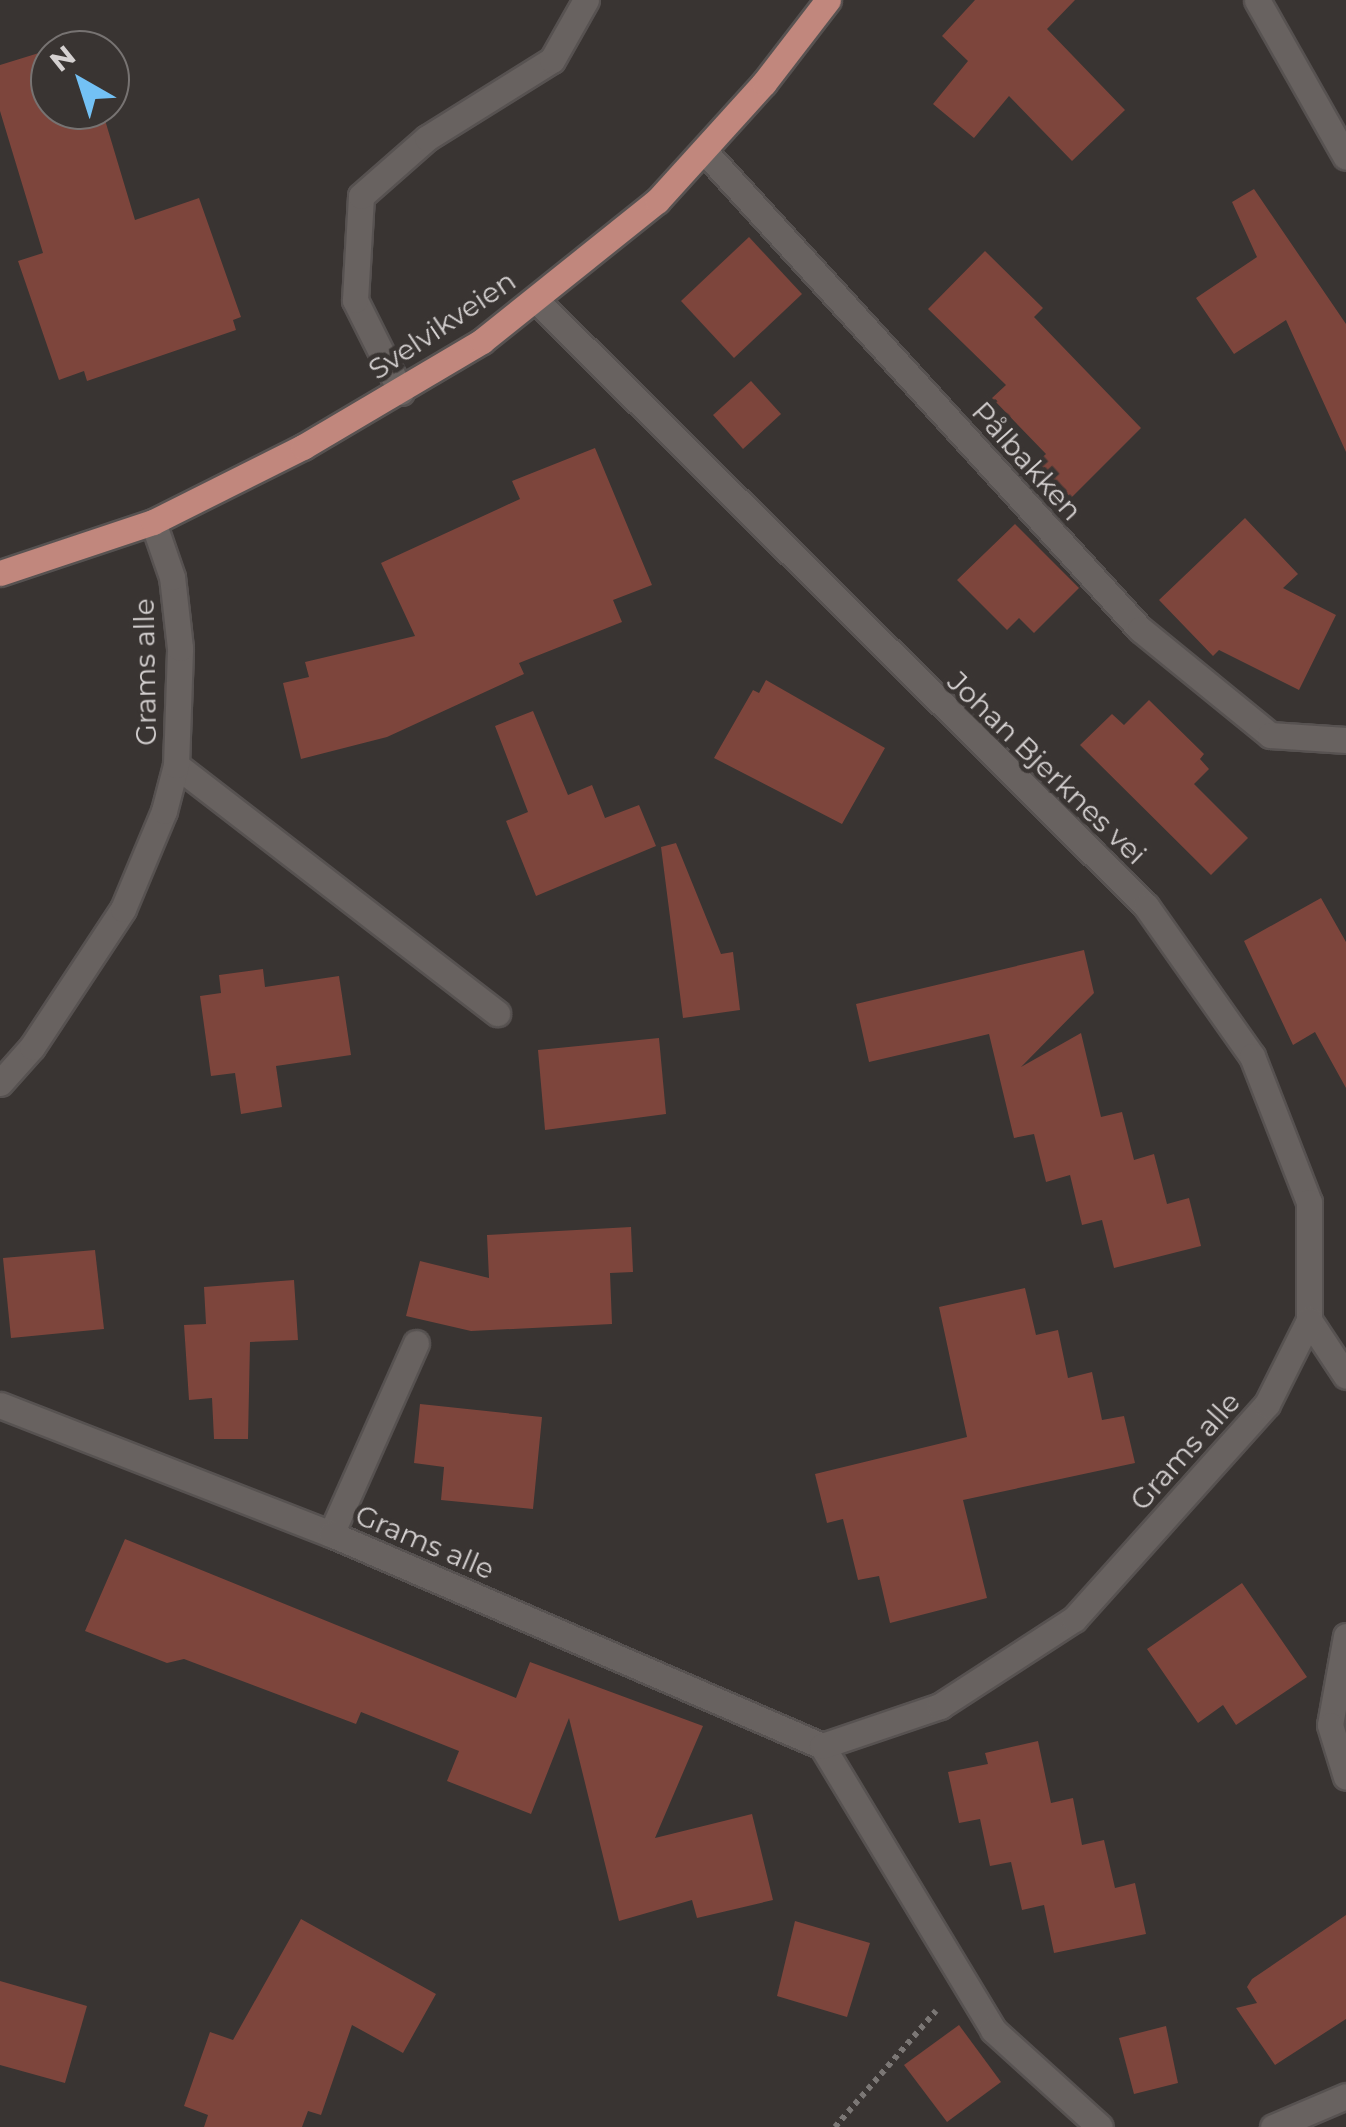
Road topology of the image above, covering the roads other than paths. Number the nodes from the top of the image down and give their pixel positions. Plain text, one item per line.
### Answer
1 (586, 0) edge
2 (828, 0) edge
3 (1257, 0) edge
4 (706, 152) junction
5 (1346, 157) edge
6 (536, 300) junction
7 (401, 392) junction
8 (153, 522) junction
9 (0, 573) edge
10 (1346, 740) edge
11 (176, 764) junction
12 (497, 1013) dead end
13 (0, 1083) edge
14 (1309, 1320) junction
15 (416, 1344) dead end
16 (1346, 1376) edge
17 (0, 1405) edge
18 (331, 1534) junction
19 (1346, 1636) edge
20 (822, 1746) junction
21 (1346, 1777) edge
22 (1346, 2096) edge
23 (1100, 2127) edge
24 (1273, 2127) edge

1 - 7 street
2 - 4 main road, Svelvikveien
3 - 5 street
4 - 6 main road, Svelvikveien
4 - 10 street, Pålbakken
6 - 7 main road, Svelvikveien
6 - 14 street, Johan Bjerknes vei
7 - 8 main road, Svelvikveien
8 - 9 main road, Svelvikveien
8 - 11 street, Grams alle
11 - 12 street, Grams alle
11 - 13 street, Grams alle
14 - 16 street
14 - 20 street, Grams alle
15 - 18 street
17 - 18 street, Grams alle
18 - 20 street, Grams alle
19 - 21 street
20 - 23 street
22 - 24 street

